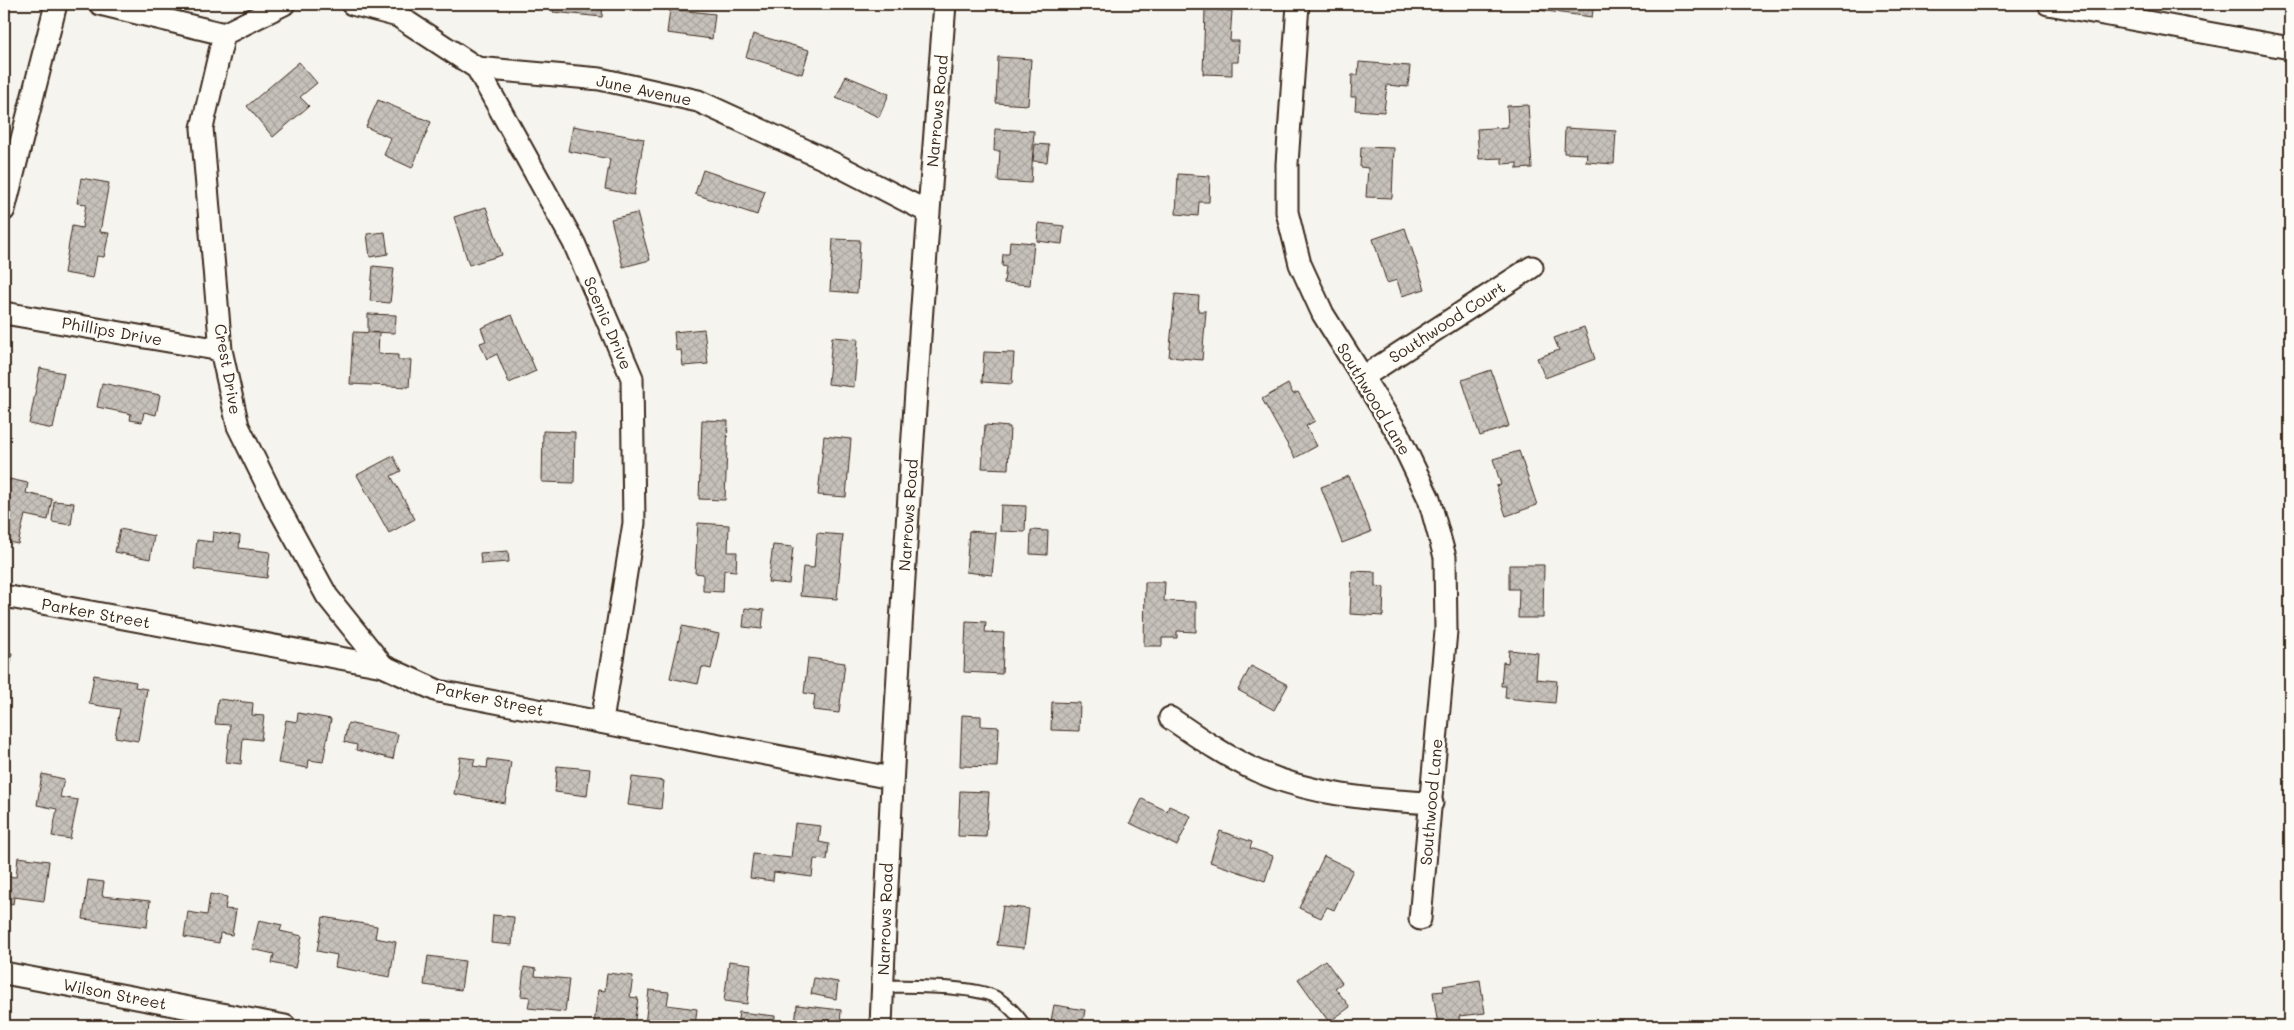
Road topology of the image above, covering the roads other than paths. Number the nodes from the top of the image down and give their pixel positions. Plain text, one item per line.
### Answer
1 (56, 4) edge
2 (100, 4) edge
3 (284, 4) edge
4 (352, 4) edge
5 (945, 4) edge
6 (1298, 4) edge
7 (2048, 4) edge
8 (224, 34) junction
9 (2290, 48) edge
10 (478, 68) junction
11 (4, 210) edge
12 (928, 212) junction
13 (1532, 267) dead end
14 (4, 313) edge
15 (221, 350) junction
16 (1363, 377) junction
17 (4, 596) edge
18 (383, 666) junction
19 (1170, 718) dead end
20 (602, 721) junction
21 (891, 778) junction
22 (1432, 803) junction
23 (1420, 919) dead end
24 (4, 973) edge
25 (882, 986) junction
26 (285, 1026) edge
27 (881, 1026) edge
28 (1025, 1026) edge

1 - 11 street
2 - 8 street
3 - 8 street
4 - 10 street, June Avenue
5 - 12 street, Narrows Road
6 - 16 street, Southwood Lane
7 - 9 street
8 - 15 street, Crest Drive
10 - 12 street, June Avenue
10 - 20 street, Scenic Drive
12 - 21 street, Narrows Road
13 - 16 street, Southwood Court
14 - 15 street, Phillips Drive
15 - 18 street, Crest Drive
16 - 22 street, Southwood Lane
17 - 18 street, Parker Street
18 - 20 street, Parker Street
19 - 22 street
20 - 21 street, Parker Street
21 - 25 street, Narrows Road
22 - 23 street, Southwood Lane
24 - 26 street, Wilson Street
25 - 27 street, Narrows Road
25 - 28 lane

